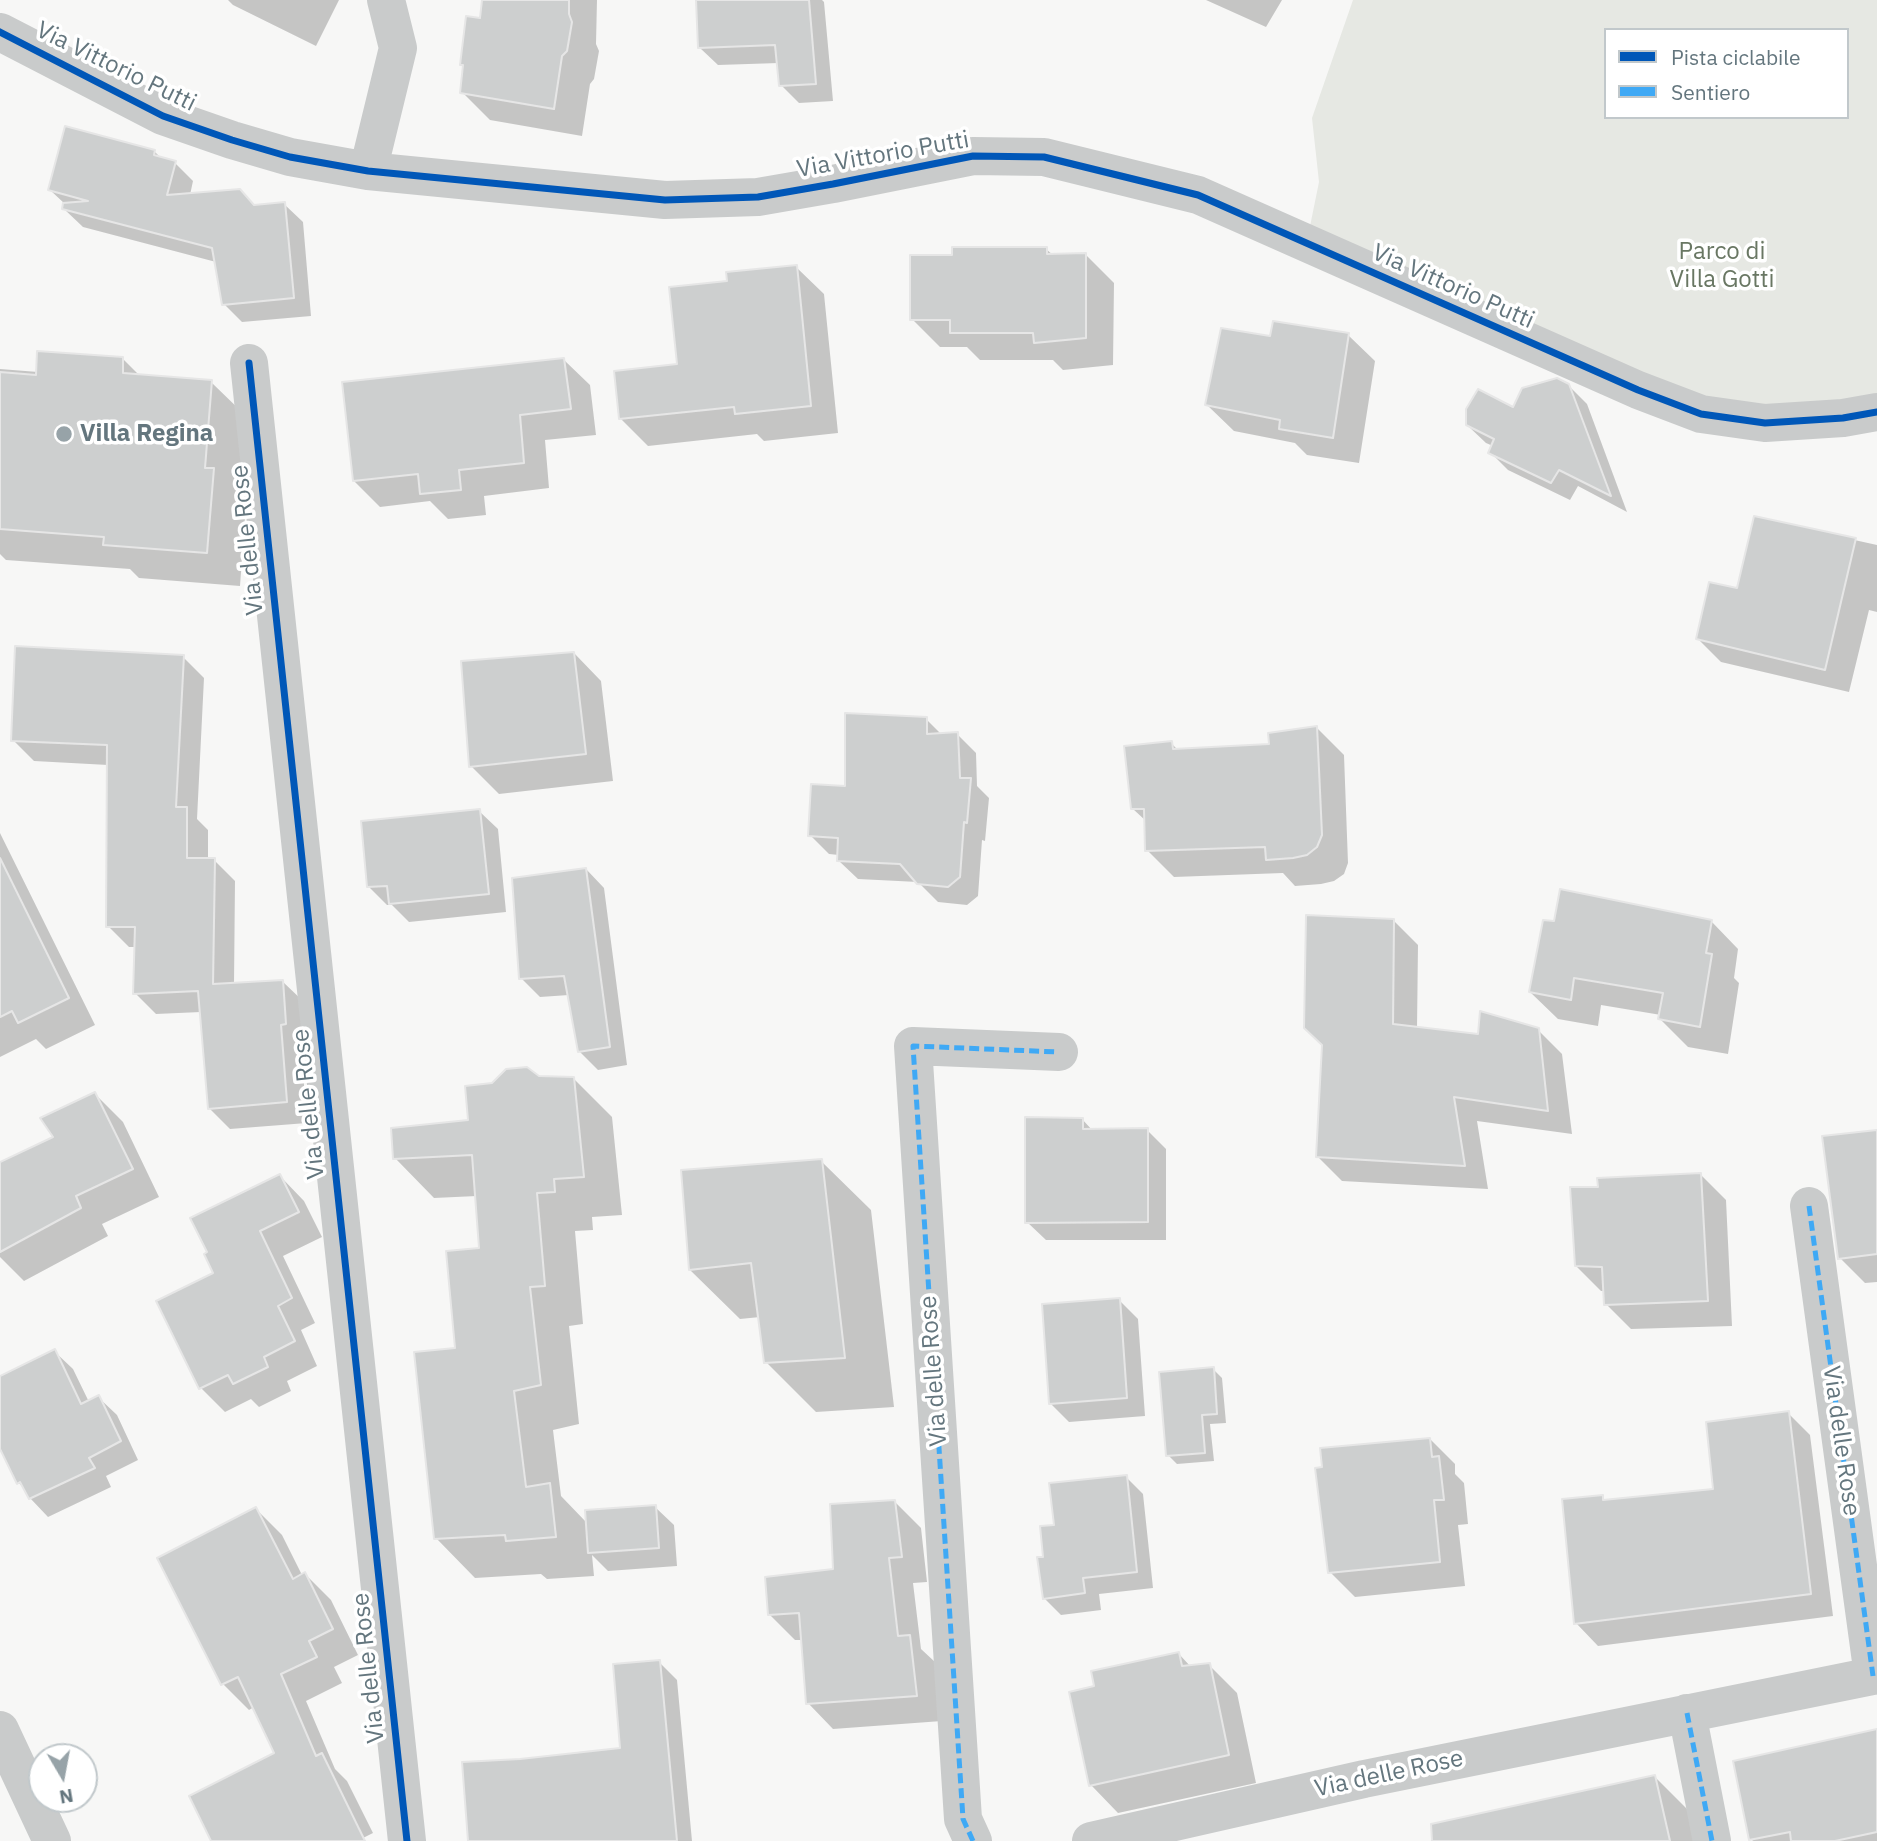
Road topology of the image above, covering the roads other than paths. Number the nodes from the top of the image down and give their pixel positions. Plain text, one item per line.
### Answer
1 (386, 0) edge
2 (0, 32) edge
3 (368, 171) junction
4 (249, 363) dead end
5 (1877, 412) edge
6 (1059, 1052) dead end
7 (1809, 1206) dead end
8 (1875, 1675) edge
9 (1688, 1713) junction
10 (0, 1730) edge
11 (52, 1841) edge
12 (407, 1841) edge
13 (973, 1841) edge
14 (1091, 1841) edge
15 (1712, 1841) edge

1 - 3 street
2 - 3 street, Via Vittorio Putti
3 - 5 street, Via Vittorio Putti
4 - 12 street, Via delle Rose
6 - 13 street, Via delle Rose
7 - 8 street, Via delle Rose
8 - 9 street, Via delle Rose
9 - 14 street, Via delle Rose
9 - 15 street
10 - 11 street

